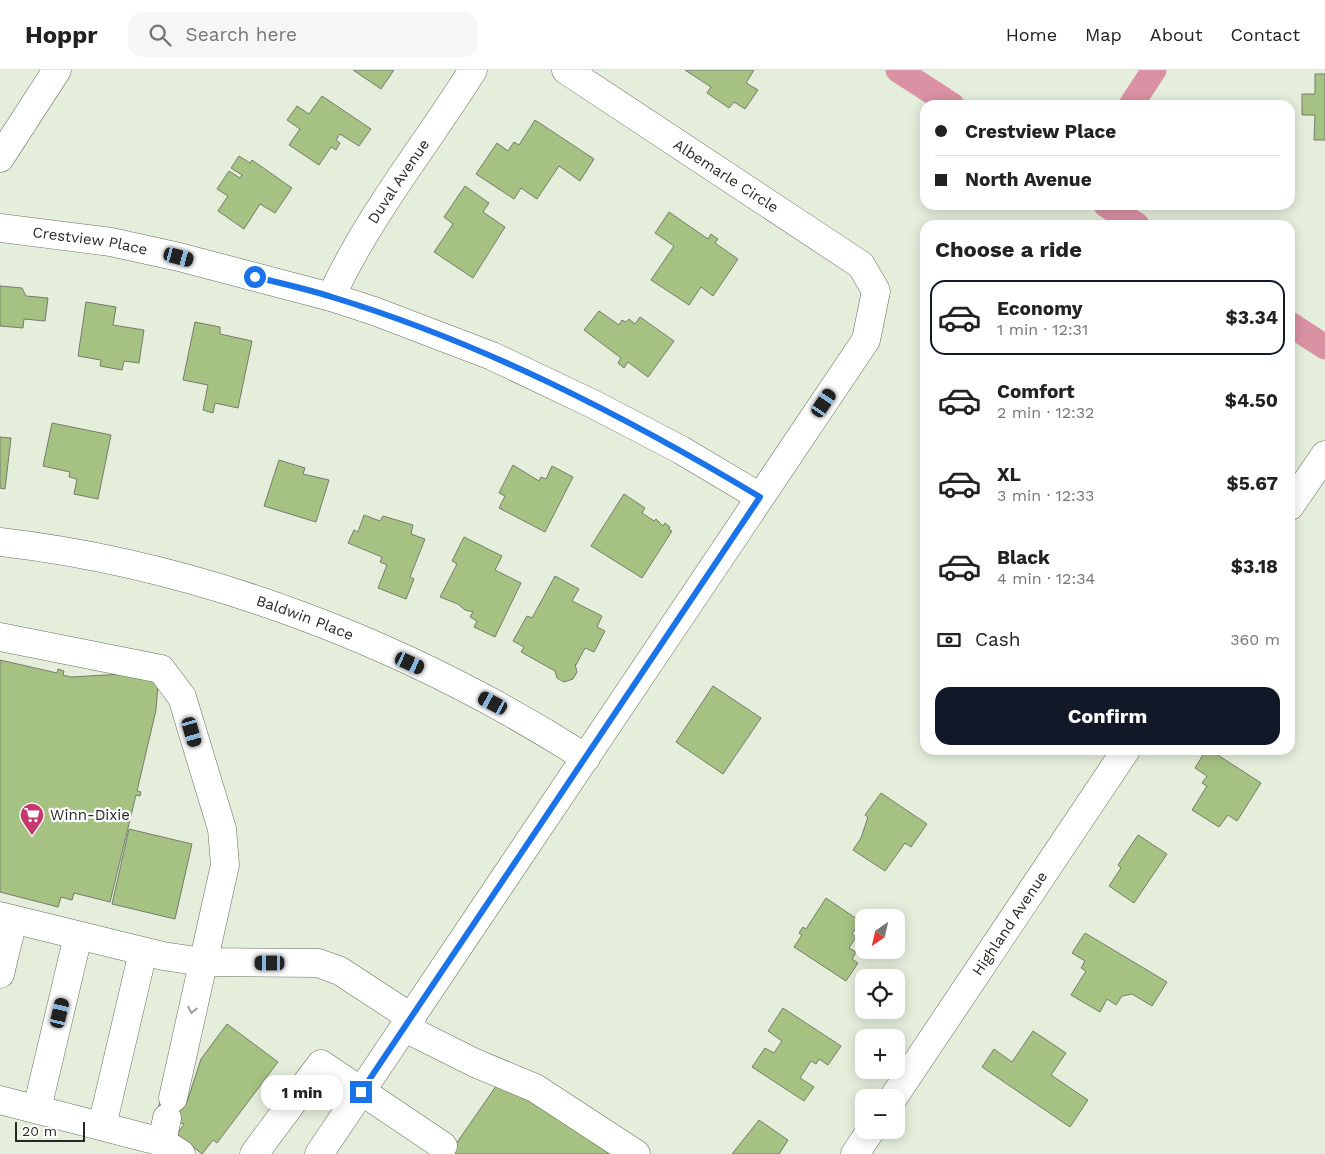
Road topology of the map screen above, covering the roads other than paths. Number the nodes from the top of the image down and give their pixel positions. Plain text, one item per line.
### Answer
1 (57, 70) edge
2 (473, 70) edge
3 (566, 70) edge
4 (0, 158) edge
5 (0, 228) edge
6 (331, 297) junction
7 (1325, 455) edge
8 (760, 497) junction
9 (1295, 499) edge
10 (0, 542) edge
11 (0, 637) edge
12 (1123, 755) edge
13 (586, 758) junction
14 (7, 918) edge
15 (78, 936) junction
16 (143, 952) junction
17 (203, 962) junction
18 (0, 974) edge
19 (408, 1023) junction
20 (899, 1089) edge
21 (361, 1092) junction
22 (0, 1100) edge
23 (37, 1109) junction
24 (102, 1126) junction
25 (171, 1128) edge
26 (865, 1139) edge
27 (443, 1146) dead end
28 (254, 1154) edge
29 (319, 1154) edge
30 (636, 1154) edge
31 (855, 1154) edge

1 - 4 street
2 - 6 street, Duval Avenue
3 - 8 street, Albemarle Circle
5 - 6 street, Crestview Place
6 - 8 street, Crestview Place
7 - 9 street
8 - 13 street
10 - 13 street, Baldwin Place
11 - 17 street
12 - 20 street, Highland Avenue
13 - 19 street
14 - 15 street
14 - 18 street
15 - 16 street
15 - 23 street
16 - 17 street
16 - 24 street
17 - 19 street
17 -> 25 street
19 - 21 street
19 - 30 street
21 - 27 street
21 - 28 street
21 - 29 street
22 - 23 street
23 - 24 street
24 - 25 street
26 - 31 street

